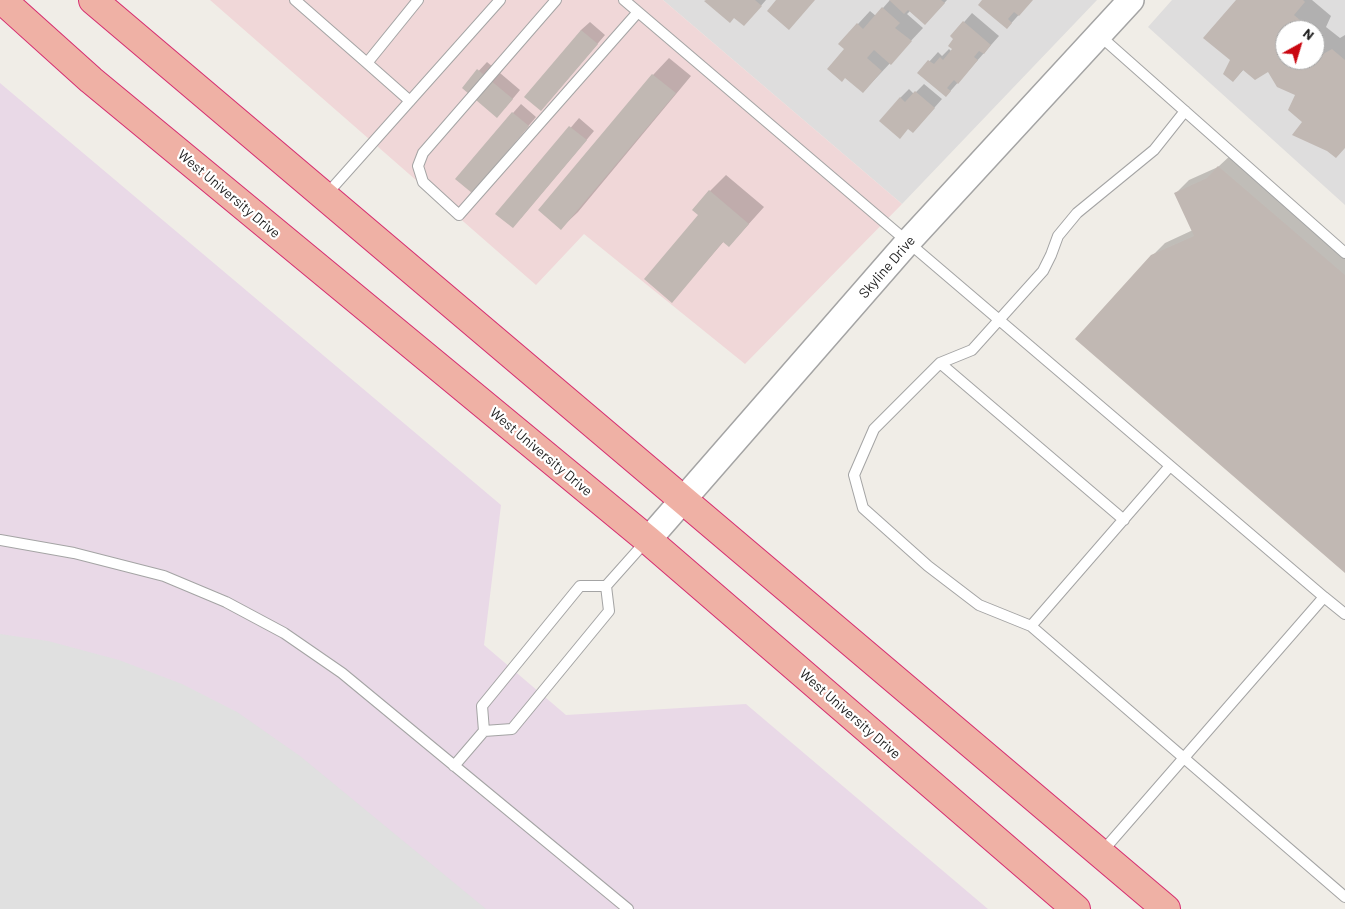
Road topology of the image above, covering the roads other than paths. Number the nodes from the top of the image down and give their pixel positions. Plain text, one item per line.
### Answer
1 (2, 0) edge
2 (93, 0) edge
3 (295, 0) edge
4 (418, 0) edge
5 (500, 0) edge
6 (556, 0) edge
7 (624, 0) edge
8 (1131, 0) edge
9 (638, 12) junction
10 (1099, 35) junction
11 (367, 63) junction
12 (410, 101) junction
13 (1185, 111) junction
14 (325, 196) junction
15 (908, 244) junction
16 (1345, 253) edge
17 (1000, 321) junction
18 (940, 362) junction
19 (1170, 466) junction
20 (682, 500) junction
21 (1124, 520) junction
22 (0, 540) edge
23 (648, 540) junction
24 (606, 586) junction
25 (1324, 597) junction
26 (1345, 614) edge
27 (1031, 626) junction
28 (484, 730) junction
29 (1184, 758) junction
30 (454, 766) junction
31 (1101, 854) junction
32 (1345, 897) edge
33 (628, 909) edge
34 (1076, 909) edge
35 (1166, 909) edge

1 - 23 highway, West University Drive
2 - 14 highway
3 - 11 lane
4 - 11 lane
5 - 12 lane
6 - 9 lane
7 - 9 lane
8 - 10 street, Skyline Drive
9 - 15 lane
10 - 13 lane
10 - 15 street, Skyline Drive
11 - 12 lane
12 - 14 lane
13 - 16 lane
13 - 17 lane
14 - 20 highway
15 - 17 lane
15 - 20 street, Skyline Drive
17 - 18 lane
17 - 19 lane
18 - 21 lane
18 - 27 lane
19 - 21 lane
19 - 25 lane
20 - 23 street, Skyline Drive
20 - 31 highway
21 - 27 lane
22 - 30 lane
23 - 24 lane
23 - 34 highway, West University Drive
24 - 28 lane
24 - 28 lane
25 - 26 lane
25 - 29 lane
27 - 29 lane
28 - 30 lane
29 - 31 lane
29 - 32 lane
30 - 33 lane
31 - 35 highway

